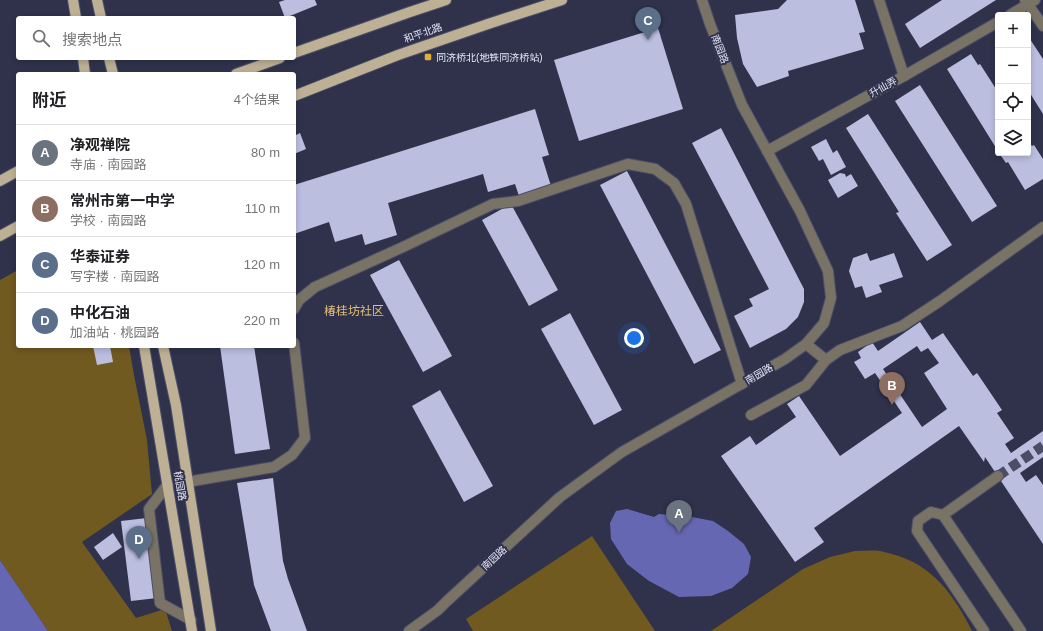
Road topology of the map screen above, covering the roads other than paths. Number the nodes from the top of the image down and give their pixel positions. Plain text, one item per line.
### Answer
1 (73, 0) edge
2 (97, 0) edge
3 (446, 0) edge
4 (562, 0) edge
5 (702, 0) edge
6 (879, 0) edge
7 (1029, 2) edge
8 (1014, 12) edge
9 (76, 16) edge
10 (101, 16) edge
11 (995, 24) edge
12 (1043, 26) edge
13 (296, 52) edge
14 (83, 60) edge
15 (110, 60) edge
16 (274, 60) edge
17 (85, 72) edge
18 (112, 72) edge
19 (242, 72) edge
20 (904, 76) junction
21 (296, 95) edge
22 (767, 151) junction
23 (16, 171) edge
24 (0, 181) edge
25 (16, 227) edge
26 (1043, 227) edge
27 (0, 236) edge
28 (296, 305) edge
29 (806, 344) junction
30 (144, 348) edge
31 (164, 348) edge
32 (295, 348) edge
33 (826, 360) junction
34 (742, 384) junction
35 (751, 415) dead end
36 (998, 476) tunnel mouth
37 (187, 482) junction
38 (168, 484) junction
39 (942, 515) junction
40 (190, 620) junction
41 (192, 631) edge
42 (211, 631) edge
43 (409, 631) edge
44 (984, 631) edge
45 (1021, 631) edge

1 - 9 main road
2 - 10 main road
3 - 13 main road
4 - 21 main road, 和平北路
5 - 22 street, 南园路
6 - 20 street
7 - 8 street
7 - 12 street
11 - 20 street, 升仙弄
14 - 17 main road
15 - 18 main road
16 - 19 main road
20 - 22 street, 升仙弄
22 - 29 street, 南园路
23 - 24 main road
25 - 27 main road
26 - 33 street
28 - 34 street
29 - 33 street
29 - 34 street, 南园路
30 - 38 main road, 桃园路
31 - 37 main road, 桃园路
32 - 37 street
33 - 35 street
34 - 43 street, 南园路
36 - 39 street
37 - 42 main road, 桃园路
38 - 40 main road, 桃园路
38 - 40 street
39 - 44 street
39 - 45 street
40 - 41 main road, 桃园路

